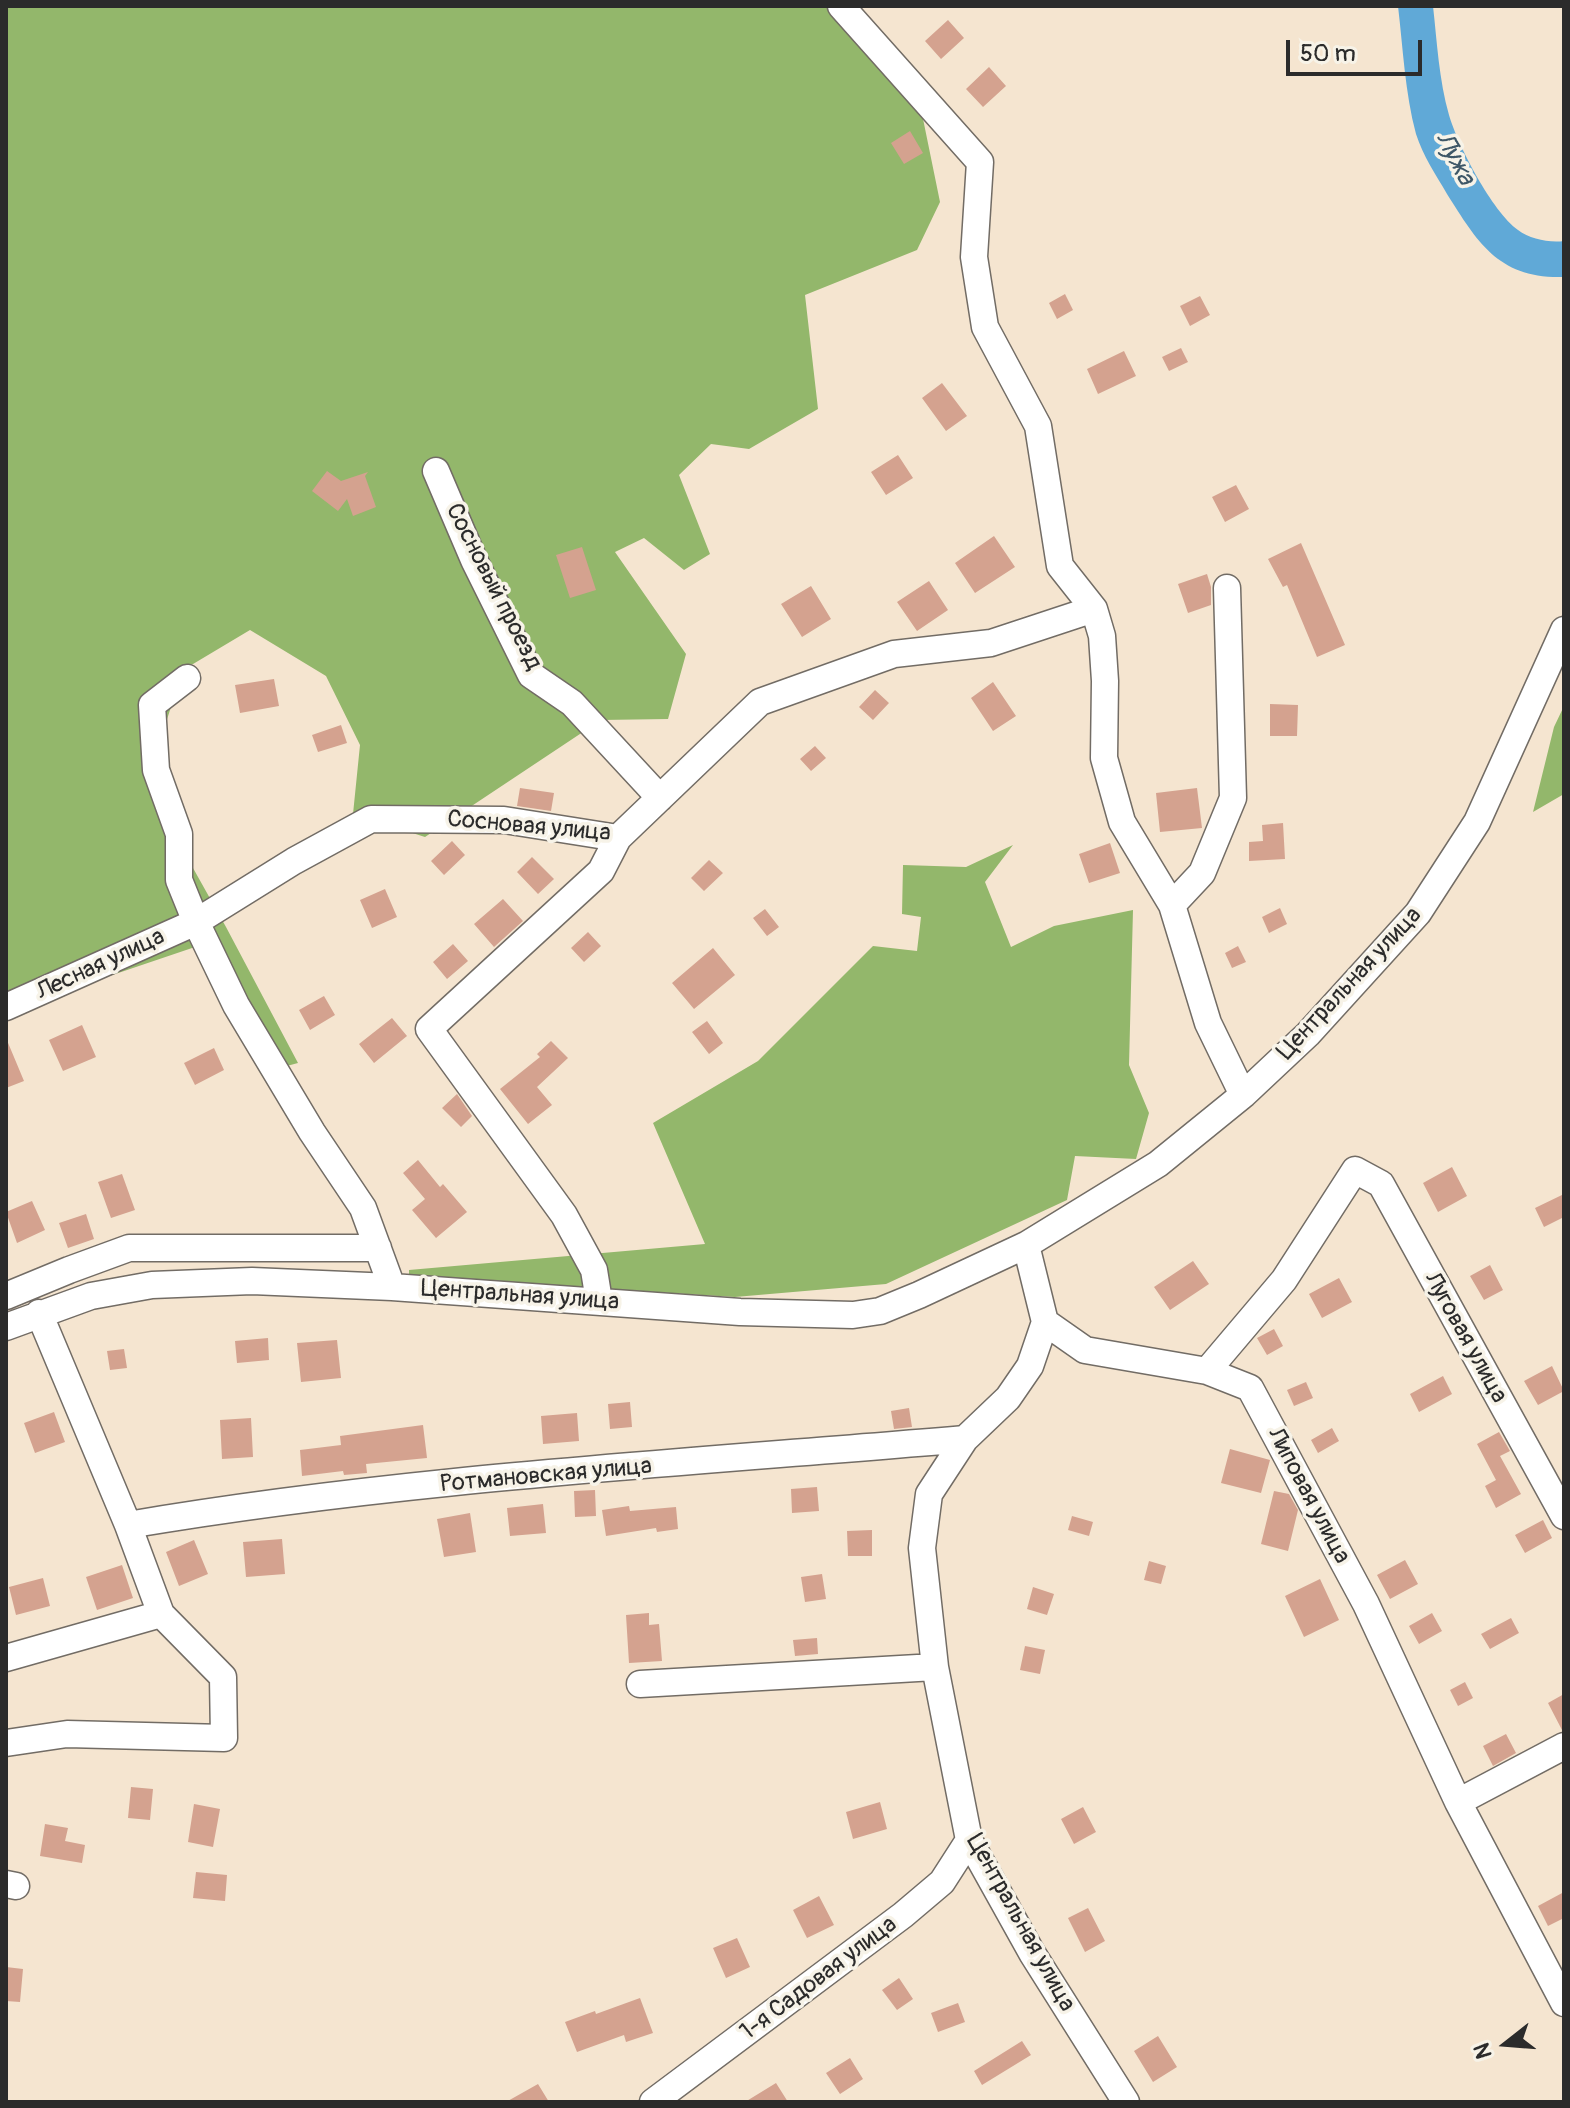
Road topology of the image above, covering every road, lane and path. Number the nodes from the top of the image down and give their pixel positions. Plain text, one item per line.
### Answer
1 (841, 6) edge
2 (436, 471) dead end
3 (1227, 588) dead end
4 (1094, 609) junction
5 (1564, 630) edge
6 (187, 678) dead end
7 (660, 798) junction
8 (618, 838) junction
9 (1172, 905) junction
10 (196, 922) junction
11 (6, 1007) edge
12 (1243, 1095) junction
13 (1026, 1245) junction
14 (378, 1248) junction
15 (392, 1287) junction
16 (6, 1296) edge
17 (599, 1301) junction
18 (39, 1313) junction
19 (1045, 1322) junction
20 (6, 1327) edge
21 (1207, 1371) junction
22 (965, 1439) junction
23 (1564, 1516) edge
24 (128, 1525) junction
25 (161, 1614) junction
26 (6, 1658) edge
27 (935, 1667) junction
28 (640, 1684) dead end
29 (6, 1743) edge
30 (1564, 1746) edge
31 (1458, 1802) junction
32 (969, 1840) junction
33 (1564, 2003) edge
34 (653, 2102) edge
35 (1126, 2102) edge

1 - 4 street
2 - 7 street, Сосновый проезд
3 - 9 street
4 - 7 street, Сосновая улица
4 - 9 street
5 - 12 street, Центральная улица
6 - 10 street
7 - 8 street, Сосновая улица
8 - 10 street, Сосновая улица
8 - 17 street
9 - 12 street
10 - 11 street, Лесная улица
10 - 14 street
12 - 13 street, Центральная улица
13 - 17 street, Центральная улица
13 - 19 street
14 - 15 street
14 - 16 street
15 - 17 street, Центральная улица
15 - 18 street, Центральная улица
18 - 20 street, Центральная улица
18 - 24 street
19 - 21 street, Липовая улица
19 - 22 street, Центральная улица
21 - 23 street, Луговая улица
21 - 31 street, Липовая улица
22 - 24 street, Ротмановская улица
22 - 27 street, Центральная улица
24 - 25 street
25 - 26 street
25 - 29 street
27 - 28 street
27 - 32 street, Центральная улица
30 - 31 street
31 - 33 street, Липовая улица
32 - 34 street, 1-я Садовая улица
32 - 35 street, Центральная улица

